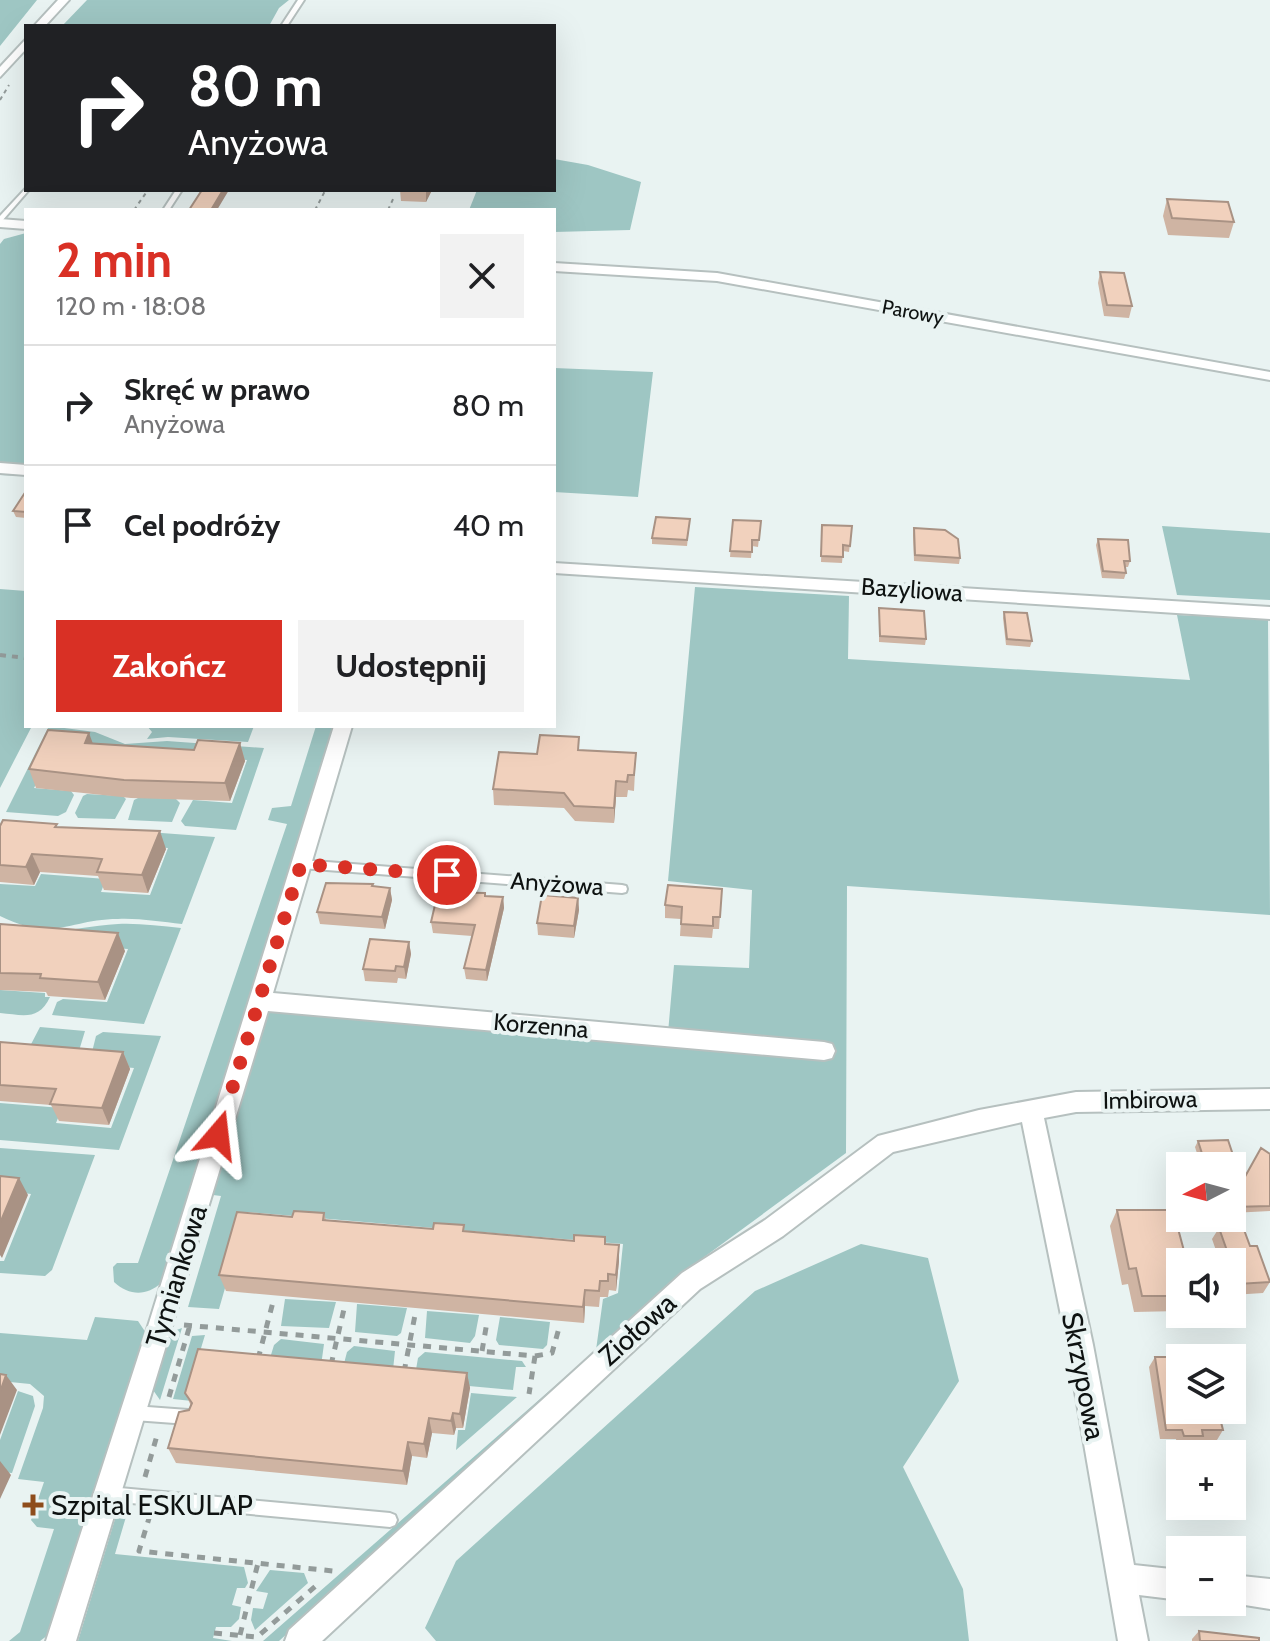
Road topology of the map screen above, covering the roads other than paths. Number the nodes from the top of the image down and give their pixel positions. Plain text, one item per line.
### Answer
1 (64, 0) edge
2 (301, 0) edge
3 (41, 24) edge
4 (285, 24) edge
5 (24, 44) edge
6 (0, 74) edge
7 (24, 192) edge
8 (0, 221) edge
9 (24, 225) edge
10 (556, 267) edge
11 (1270, 376) edge
12 (0, 468) edge
13 (24, 470) edge
14 (556, 568) edge
15 (1270, 613) edge
16 (342, 728) edge
17 (301, 864) junction
18 (622, 889) dead end
19 (258, 1001) junction
20 (824, 1051) dead end
21 (1270, 1099) edge
22 (1031, 1111) junction
23 (134, 1413) junction
24 (190, 1417) edge
25 (109, 1494) junction
26 (390, 1520) dead end
27 (1121, 1578) junction
28 (1166, 1583) edge
29 (1246, 1591) edge
30 (1270, 1594) edge
31 (61, 1641) edge
32 (300, 1641) edge
33 (1133, 1641) edge

1 - 3 street
2 - 4 lane
5 - 6 street
7 - 8 lane
8 - 9 street
10 - 11 street, Parowy
12 - 13 street
14 - 15 street, Bazyliowa
16 - 17 street, Tymiankowa
17 - 18 lane, Anyżowa
17 - 19 street, Tymiankowa
19 - 20 street, Korzenna
19 - 23 street, Tymiankowa
21 - 22 street, Imbirowa
22 - 27 street, Skrzypowa
22 - 32 street, Ziołowa
23 - 24 lane
23 - 25 street, Tymiankowa
25 - 26 lane
25 - 31 street, Tymiankowa
27 - 28 street
27 - 33 street, Skrzypowa
29 - 30 street

